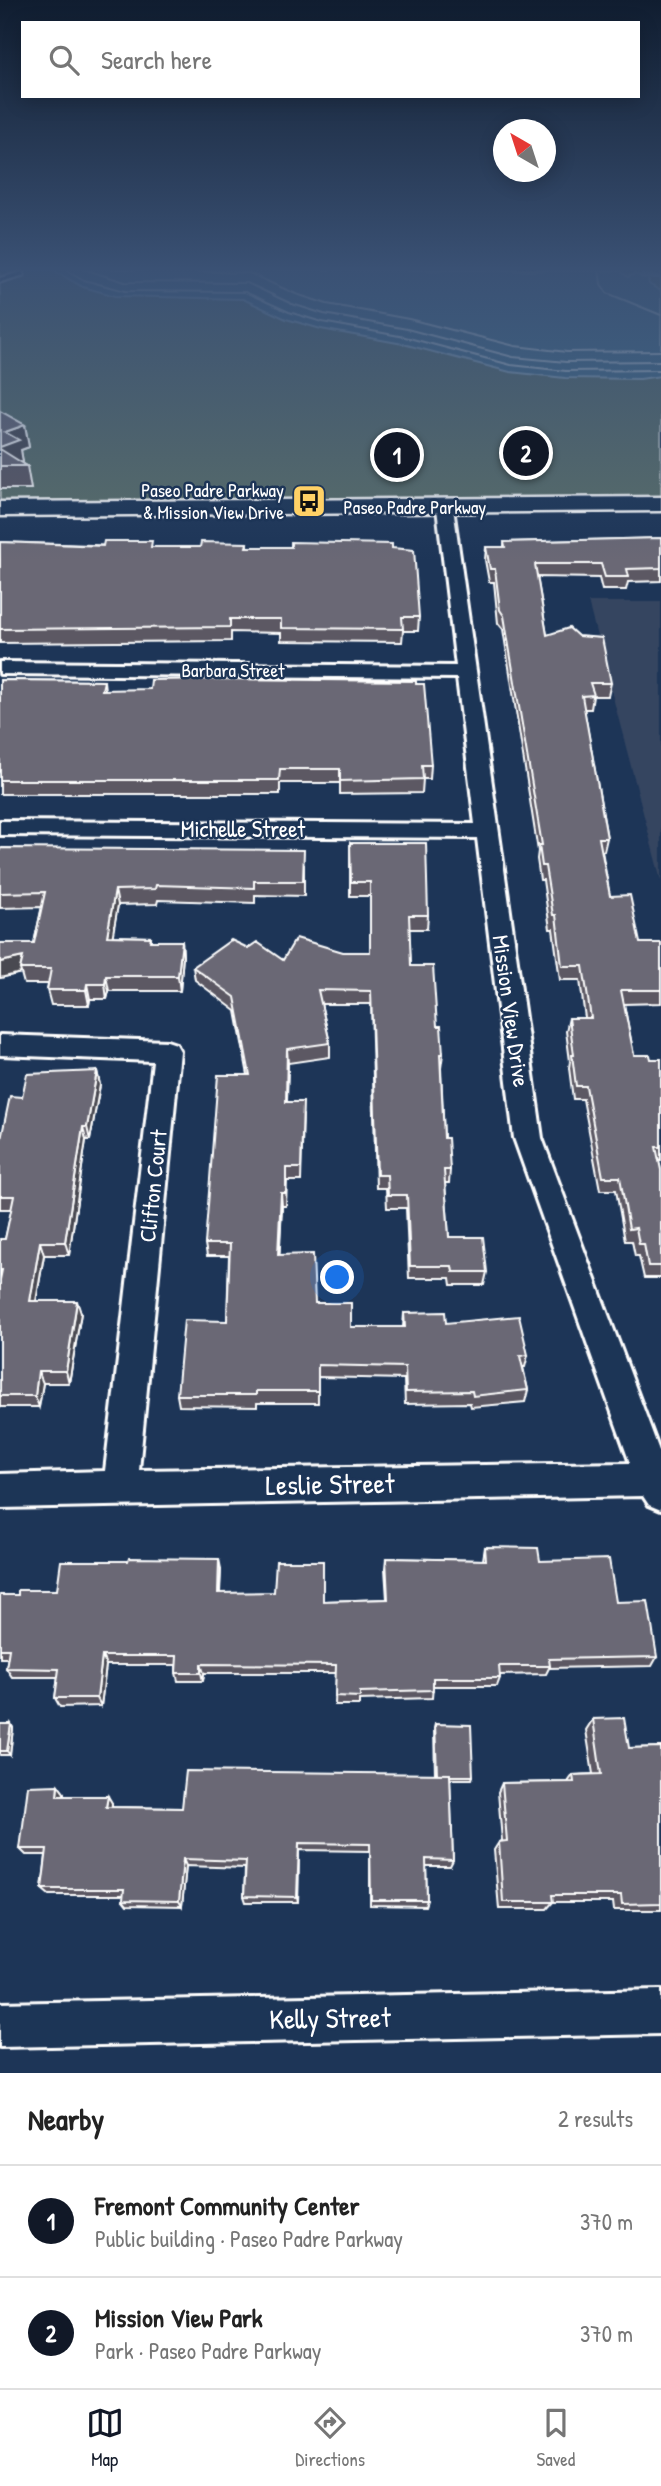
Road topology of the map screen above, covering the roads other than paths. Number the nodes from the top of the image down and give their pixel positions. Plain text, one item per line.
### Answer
1 (661, 504) edge
2 (0, 509) edge
3 (446, 518) junction
4 (661, 526) edge
5 (0, 528) edge
6 (0, 668) edge
7 (466, 672) junction
8 (0, 828) edge
9 (486, 831) junction
10 (0, 1045) edge
11 (658, 1484) edge
12 (120, 1487) junction
13 (0, 1491) edge
14 (661, 2012) edge
15 (0, 2025) edge

1 - 3 main road, Paseo Padre Parkway
2 - 3 main road, Paseo Padre Parkway
3 - 4 main road, Paseo Padre Parkway
3 - 5 main road, Paseo Padre Parkway
3 - 7 street, Mission View Drive
6 - 7 street, Barbara Street
7 - 9 street, Mission View Drive
8 - 9 street, Michelle Street
9 - 11 street, Mission View Drive
10 - 12 street, Clifton Court
11 - 12 street, Leslie Street
12 - 13 street, Leslie Street
14 - 15 street, Kelly Street

